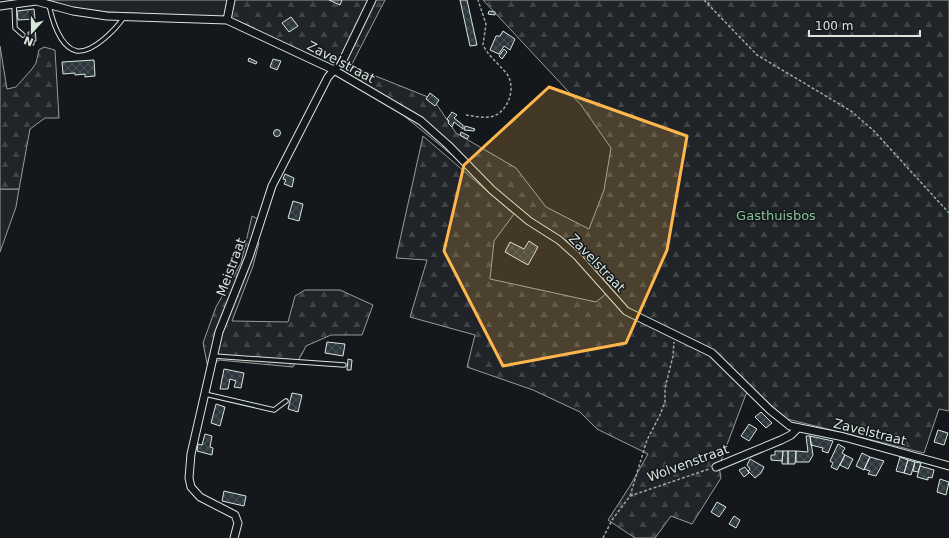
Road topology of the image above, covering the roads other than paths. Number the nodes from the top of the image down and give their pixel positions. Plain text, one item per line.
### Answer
1 (231, 0) edge
2 (372, 0) edge
3 (14, 3) junction
4 (49, 4) junction
5 (0, 6) edge
6 (125, 16) junction
7 (227, 20) junction
8 (24, 35) dead end
9 (334, 70) junction
10 (214, 356) junction
11 (344, 364) dead end
12 (206, 394) junction
13 (286, 401) dead end
14 (798, 428) junction
15 (949, 466) edge
16 (716, 467) road end
17 (234, 538) edge

1 - 7 street
2 - 9 street, Meistraat
3 - 4 street
3 - 5 street
3 - 8 lane
4 - 6 street
4 - 6 lane
6 - 7 street
7 - 9 street, Zavelstraat
9 - 10 street, Meistraat
9 - 14 street, Zavelstraat
10 - 11 lane
10 - 12 street, Meistraat
12 - 13 lane
12 - 17 street, Meistraat
14 - 15 street, Zavelstraat
14 - 16 street, Wolvenstraat

